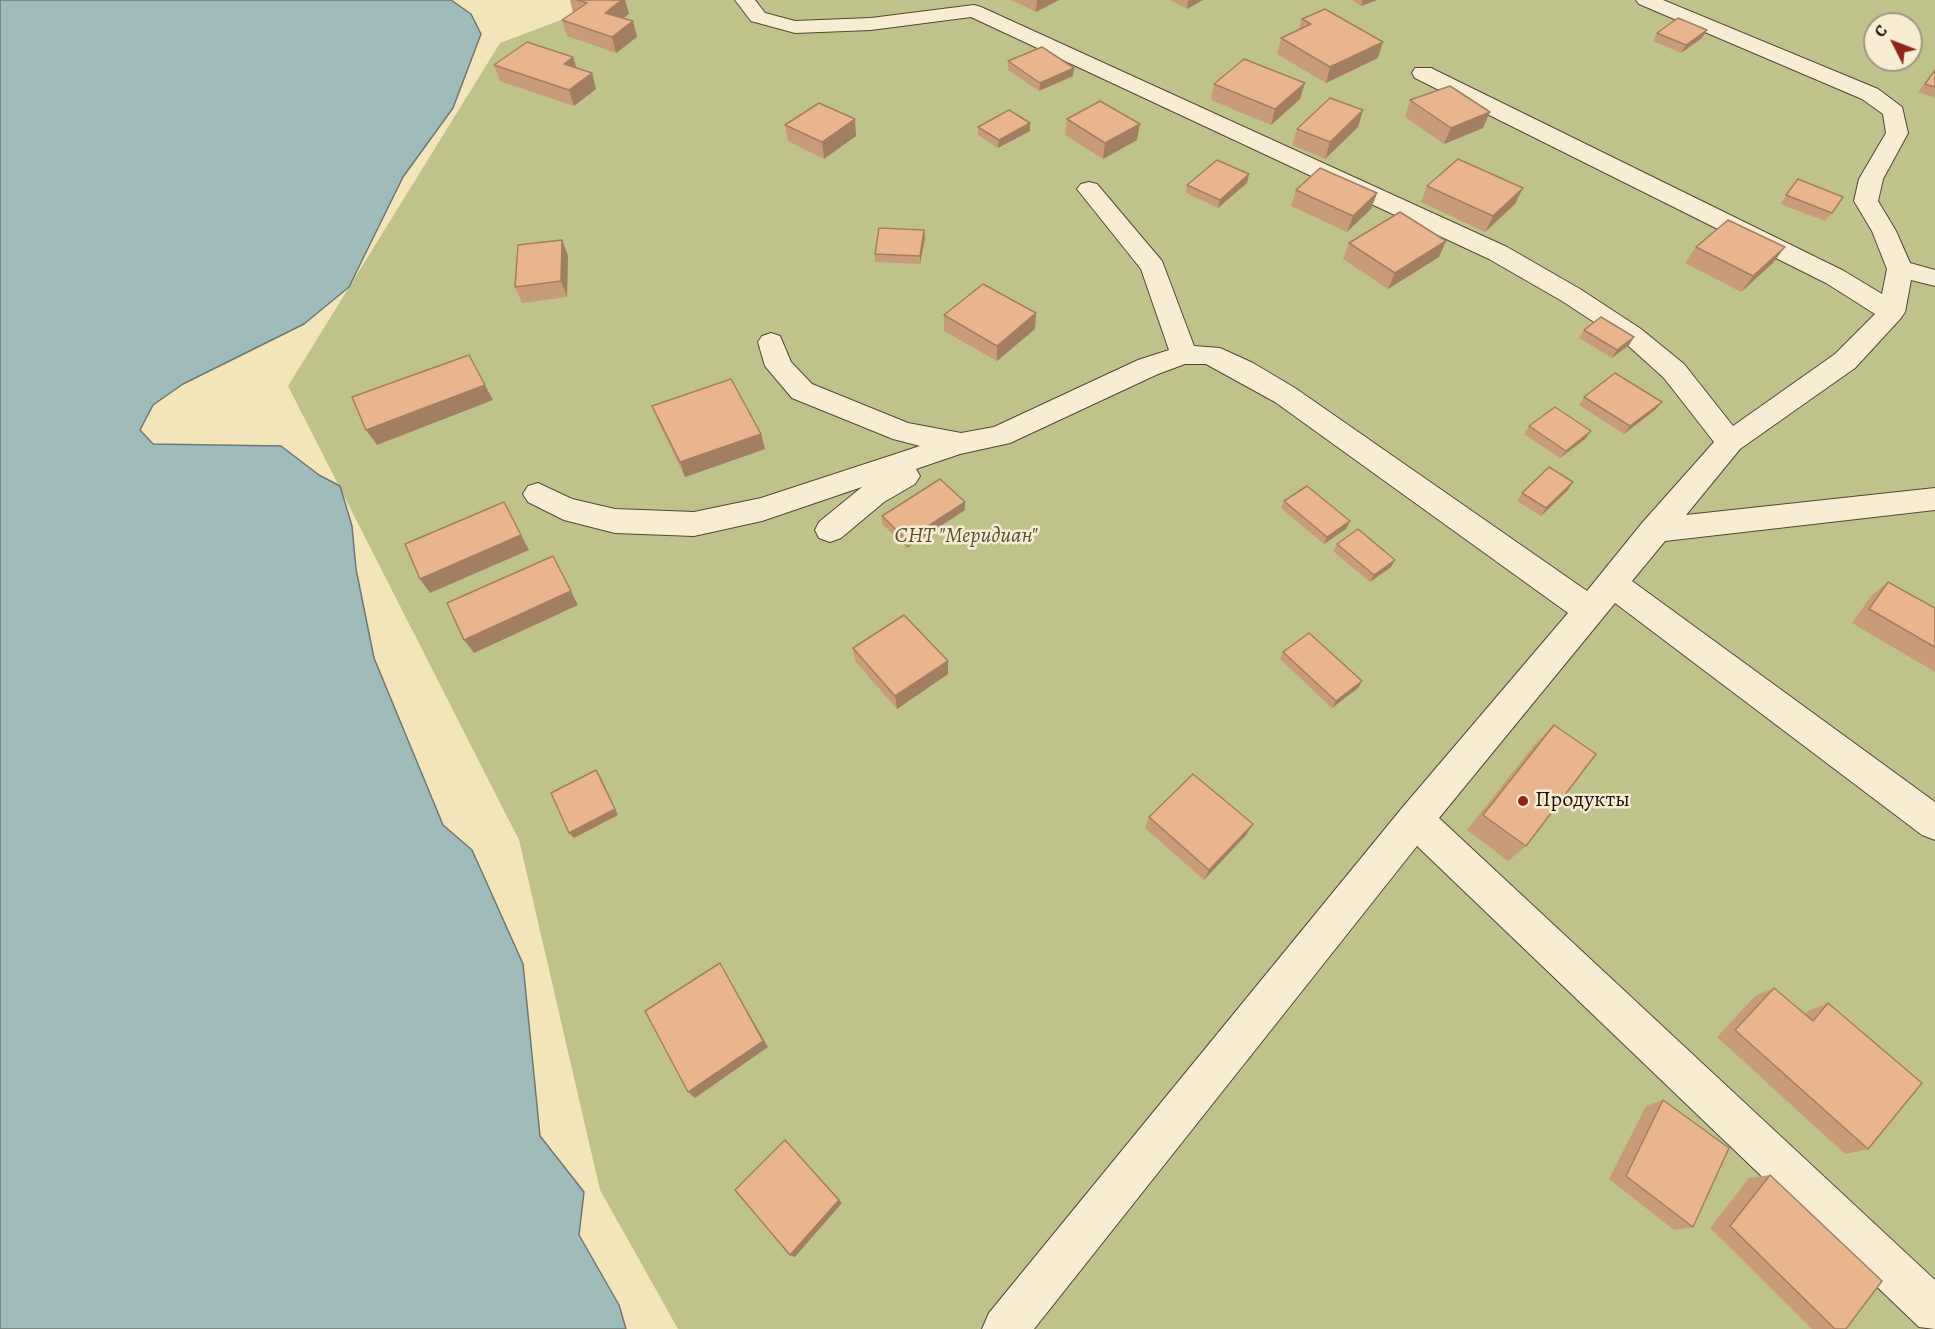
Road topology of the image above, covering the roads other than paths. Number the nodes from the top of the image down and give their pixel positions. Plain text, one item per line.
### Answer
1 (745, 0) edge
2 (952, 0) edge
3 (1646, 0) edge
4 (974, 11) junction
5 (1423, 73) dead end
6 (1089, 189) dead end
7 (1900, 269) junction
8 (1935, 278) edge
9 (1892, 312) junction
10 (771, 342) dead end
11 (1184, 355) junction
12 (1730, 442) junction
13 (961, 444) junction
14 (538, 494) dead end
15 (1935, 499) edge
16 (830, 530) dead end
17 (1653, 531) junction
18 (1611, 583) junction
19 (1589, 610) junction
20 (1415, 820) junction
21 (1935, 823) edge
22 (1935, 1311) edge
23 (1005, 1329) edge

1 - 4 street
2 - 4 street
3 - 7 street
4 - 12 street
5 - 9 street
6 - 11 street
7 - 8 street
7 - 9 street
9 - 12 street
10 - 13 street
11 - 13 street
11 - 19 street
12 - 17 street
13 - 14 street
13 - 16 street
15 - 17 street
17 - 18 street
18 - 19 street
18 - 21 street
19 - 20 street
20 - 22 street
20 - 23 street

